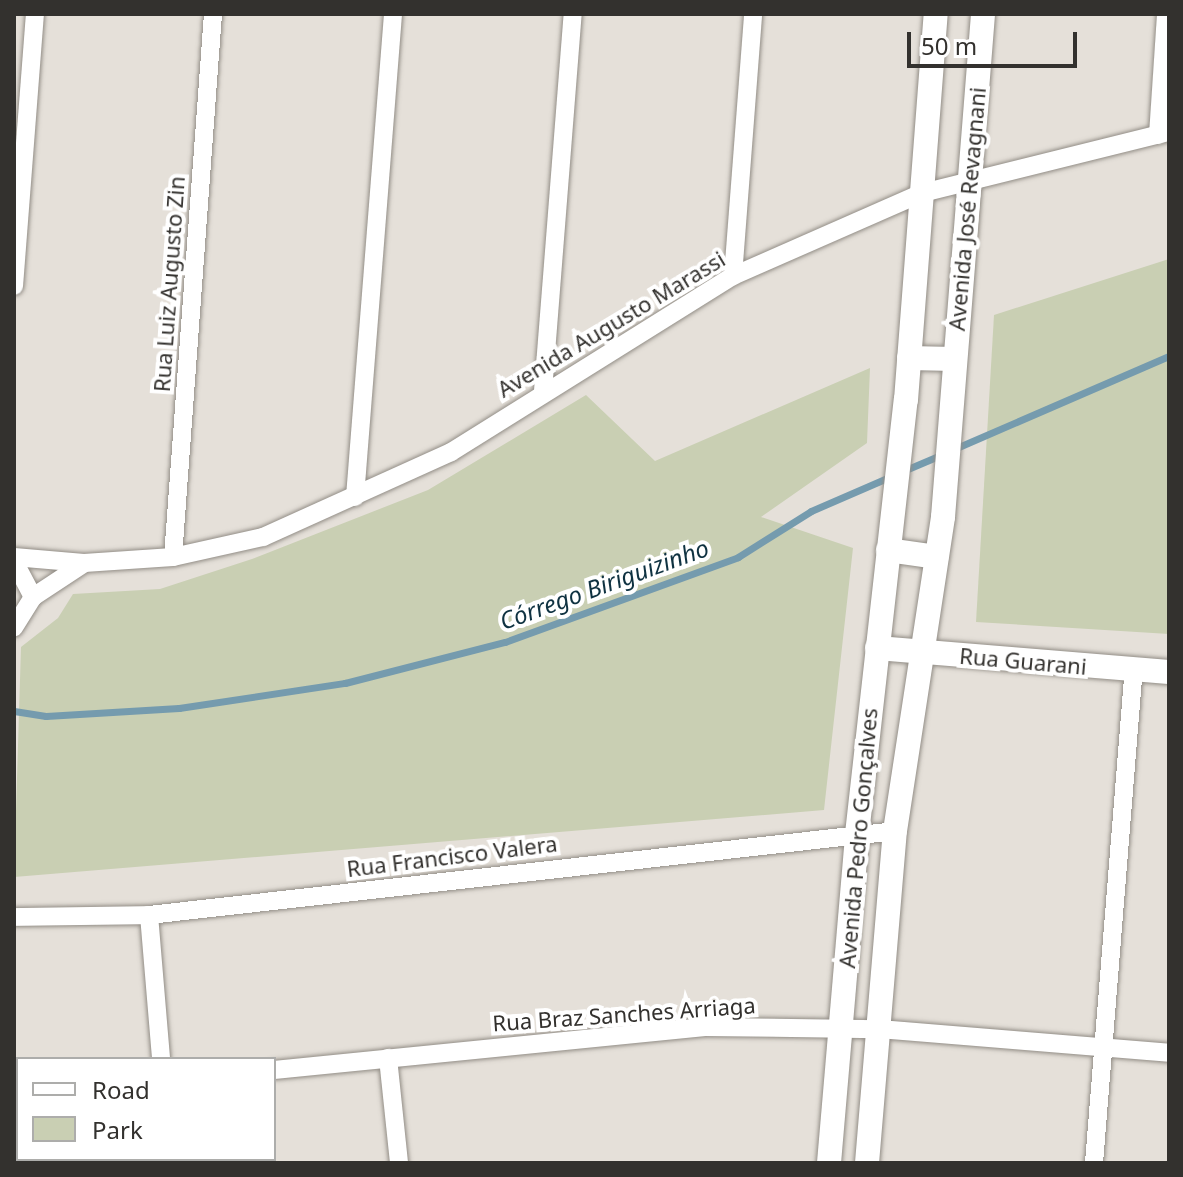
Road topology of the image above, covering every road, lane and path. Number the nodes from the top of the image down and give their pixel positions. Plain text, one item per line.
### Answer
1 (35, 14) edge
2 (213, 14) edge
3 (393, 14) edge
4 (573, 14) edge
5 (753, 14) edge
6 (936, 14) edge
7 (983, 14) edge
8 (1166, 14) edge
9 (1164, 133) edge
10 (970, 177) junction
11 (922, 193) junction
12 (733, 276) junction
13 (14, 286) edge
14 (909, 358) junction
15 (954, 359) junction
16 (543, 391) junction
17 (355, 497) junction
18 (892, 513) joint
19 (943, 517) joint
20 (888, 550) junction
21 (173, 557) junction
22 (937, 557) junction
23 (14, 559) edge
24 (84, 563) junction
25 (33, 597) junction
26 (14, 628) edge
27 (877, 648) junction
28 (922, 652) junction
29 (1134, 670) junction
30 (1169, 672) edge
31 (895, 831) junction
32 (857, 834) junction
33 (149, 915) junction
34 (14, 917) edge
35 (841, 1027) junction
36 (879, 1029) junction
37 (1103, 1047) junction
38 (1169, 1053) edge
39 (161, 1057) edge
40 (388, 1058) junction
41 (276, 1070) edge
42 (399, 1163) edge
43 (829, 1163) edge
44 (867, 1163) edge
45 (1094, 1163) edge

1 - 13 street
2 - 21 street, Rua Luiz Augusto Zin
3 - 17 street
4 - 16 street
5 - 12 street
6 - 11 street, Avenida José Revagnani
7 - 10 street, Avenida José Revagnani
8 - 9 street
9 - 10 street, Avenida Augusto Marassi
10 - 11 street, Avenida Augusto Marassi
10 - 15 street, Avenida José Revagnani
11 - 12 street, Avenida Augusto Marassi
11 - 14 street, Avenida José Revagnani
12 - 16 street, Avenida Augusto Marassi
14 - 15 street
14 - 18 street, Avenida José Revagnani
15 - 19 street, Avenida José Revagnani
16 - 17 street, Avenida Augusto Marassi
17 - 21 street, Avenida Augusto Marassi
18 - 20 street, Avenida Pedro Gonçalves
19 - 22 street, Avenida Pedro Gonçalves
20 - 22 street
20 - 27 street, Avenida Pedro Gonçalves
21 - 24 street, Avenida Augusto Marassi
22 - 28 street, Avenida Pedro Gonçalves
23 - 24 street, Avenida Augusto Marassi
23 - 25 street
24 - 25 street, Avenida Augusto Marassi
25 - 26 street
27 - 28 street, Rua Guarani
27 - 32 street, Avenida Pedro Gonçalves
28 - 29 street, Rua Guarani
28 - 31 street, Avenida Pedro Gonçalves
29 - 30 street, Rua Guarani
29 - 37 street
31 - 32 street, Rua Francisco Valera
31 - 36 street, Avenida Pedro Gonçalves
32 - 33 street, Rua Francisco Valera
32 - 35 street, Avenida Pedro Gonçalves
33 - 34 street, Rua Francisco Valera
33 - 39 street
35 - 36 street, Rua Braz Sanches Arriaga
35 - 40 street, Rua Braz Sanches Arriaga
35 - 43 street, Avenida Pedro Gonçalves
36 - 37 street, Rua Braz Sanches Arriaga
36 - 44 street, Avenida Pedro Gonçalves
37 - 38 street, Rua Braz Sanches Arriaga
37 - 45 street
40 - 41 street, Rua Braz Sanches Arriaga
40 - 42 street

